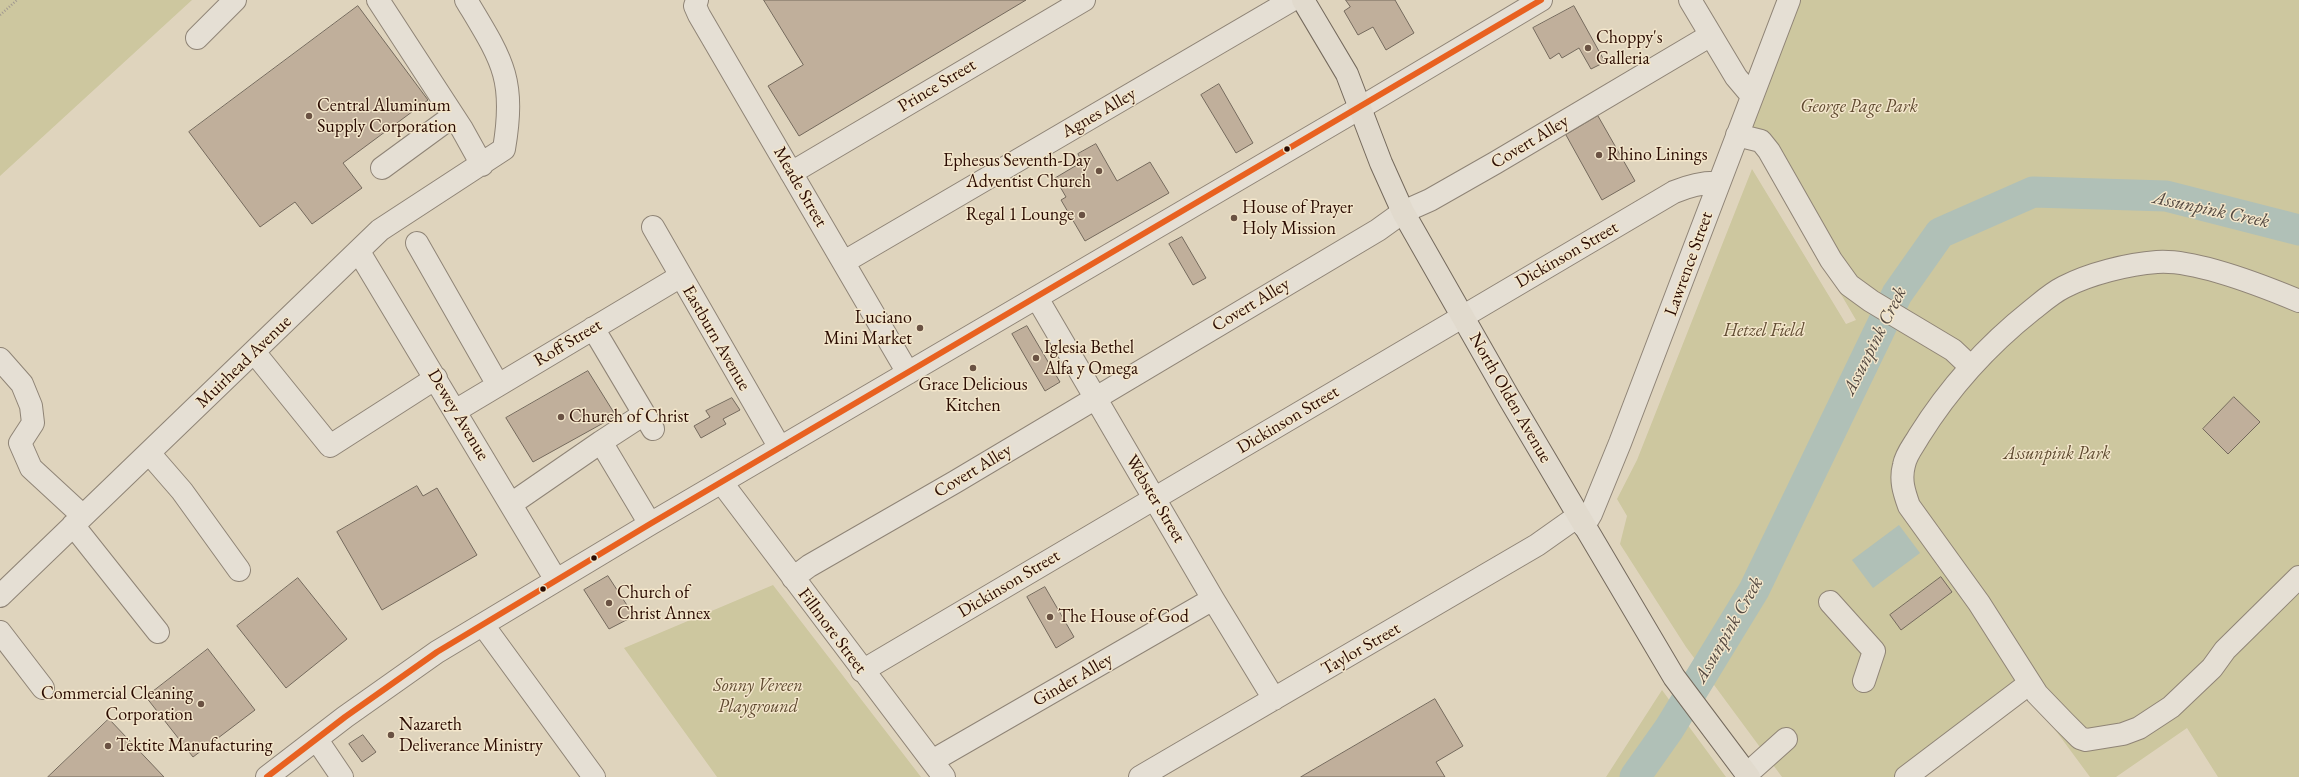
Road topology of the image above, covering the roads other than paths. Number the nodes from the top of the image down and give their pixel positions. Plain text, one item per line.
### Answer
1 (235, 0) edge
2 (378, 0) edge
3 (466, 0) edge
4 (696, 0) edge
5 (1084, 0) edge
6 (1292, 0) edge
7 (1304, 0) edge
8 (1540, 0) edge
9 (1690, 0) edge
10 (1789, 0) edge
11 (1711, 36) junction
12 (197, 38) dead end
13 (1752, 96) junction
14 (1360, 108) junction
15 (453, 116) junction
16 (1737, 135) junction
17 (482, 165) junction
18 (382, 168) dead end
19 (791, 173) junction
20 (1719, 183) junction
21 (1403, 212) junction
22 (653, 227) dead end
23 (417, 243) dead end
24 (359, 252) junction
25 (844, 262) junction
26 (681, 276) junction
27 (1037, 298) junction
28 (2299, 301) edge
29 (1462, 316) junction
30 (593, 328) junction
31 (254, 352) junction
32 (0, 359) edge
33 (1971, 367) junction
34 (908, 373) junction
35 (436, 378) junction
36 (498, 385) junction
37 (1096, 398) junction
38 (455, 411) junction
39 (601, 442) junction
40 (780, 448) junction
41 (149, 453) junction
42 (722, 483) junction
43 (1155, 498) junction
44 (510, 504) junction
45 (78, 521) junction
46 (1581, 521) junction
47 (650, 524) junction
48 (239, 570) dead end
49 (2299, 577) edge
50 (793, 578) junction
51 (556, 580) junction
52 (0, 596) edge
53 (1213, 599) junction
54 (1830, 602) dead end
55 (483, 626) junction
56 (0, 632) edge
57 (158, 632) dead end
58 (862, 671) junction
59 (1864, 681) dead end
60 (2030, 683) junction
61 (43, 688) dead end
62 (1274, 699) junction
63 (1786, 739) dead end
64 (317, 740) junction
65 (938, 769) edge
66 (1748, 776) edge
67 (267, 777) edge
68 (342, 777) edge
69 (594, 777) edge
70 (1140, 777) edge
71 (1906, 777) edge

1 - 12 street
2 - 15 street
3 - 17 street, Muirhead Avenue
4 - 19 street, Meade Street
5 - 19 street, Prince Street
6 - 25 street, Agnes Alley
7 - 14 main road, North Olden Avenue
8 - 14 street
9 - 11 street
10 - 13 street, Lawrence Street
11 - 13 street
11 - 21 street, Covert Alley
13 - 16 street, Lawrence Street
14 - 21 main road, North Olden Avenue
14 - 27 street
15 - 17 street
15 - 18 street
16 - 20 street, Lawrence Street
16 - 33 street
17 - 24 street, Muirhead Avenue
19 - 25 street, Meade Street
20 - 29 street, Dickinson Street
20 - 46 street, Lawrence Street
21 - 29 main road, North Olden Avenue
21 - 37 street, Covert Alley
22 - 26 street, Eastburn Avenue
23 - 36 street
24 - 31 street, Muirhead Avenue
24 - 35 street, Dewey Avenue
25 - 34 street, Meade Street
26 - 30 street, Roff Street
26 - 40 street, Eastburn Avenue
27 - 34 street
27 - 37 street, Webster Street
28 - 33 street
29 - 43 street, Dickinson Street
29 - 46 main road, North Olden Avenue
30 - 36 street, Roff Street
30 - 39 street
31 - 35 street
31 - 41 street, Muirhead Avenue
32 - 45 street
33 - 60 street
34 - 40 street
35 - 38 street, Dewey Avenue
36 - 38 street, Roff Street
37 - 43 street, Webster Street
37 - 50 street, Covert Alley
38 - 44 street, Dewey Avenue
39 - 44 street
39 - 47 street
40 - 42 street
41 - 45 street, Muirhead Avenue
41 - 48 street
42 - 47 street
42 - 50 street, Fillmore Street
43 - 53 street, Webster Street
43 - 58 street, Dickinson Street
44 - 51 street, Dewey Avenue
45 - 52 street, Muirhead Avenue
45 - 57 street
46 - 62 street, Taylor Street
46 - 66 main road, North Olden Avenue
47 - 51 street
49 - 60 street
50 - 58 street, Fillmore Street
51 - 55 street
53 - 62 street, Webster Street
53 - 65 street, Ginder Alley
54 - 59 street
55 - 64 street
55 - 69 street
56 - 61 street
58 - 65 street, Fillmore Street
60 - 71 street
62 - 70 street, Taylor Street
63 - 66 street
64 - 67 street
64 - 68 street

